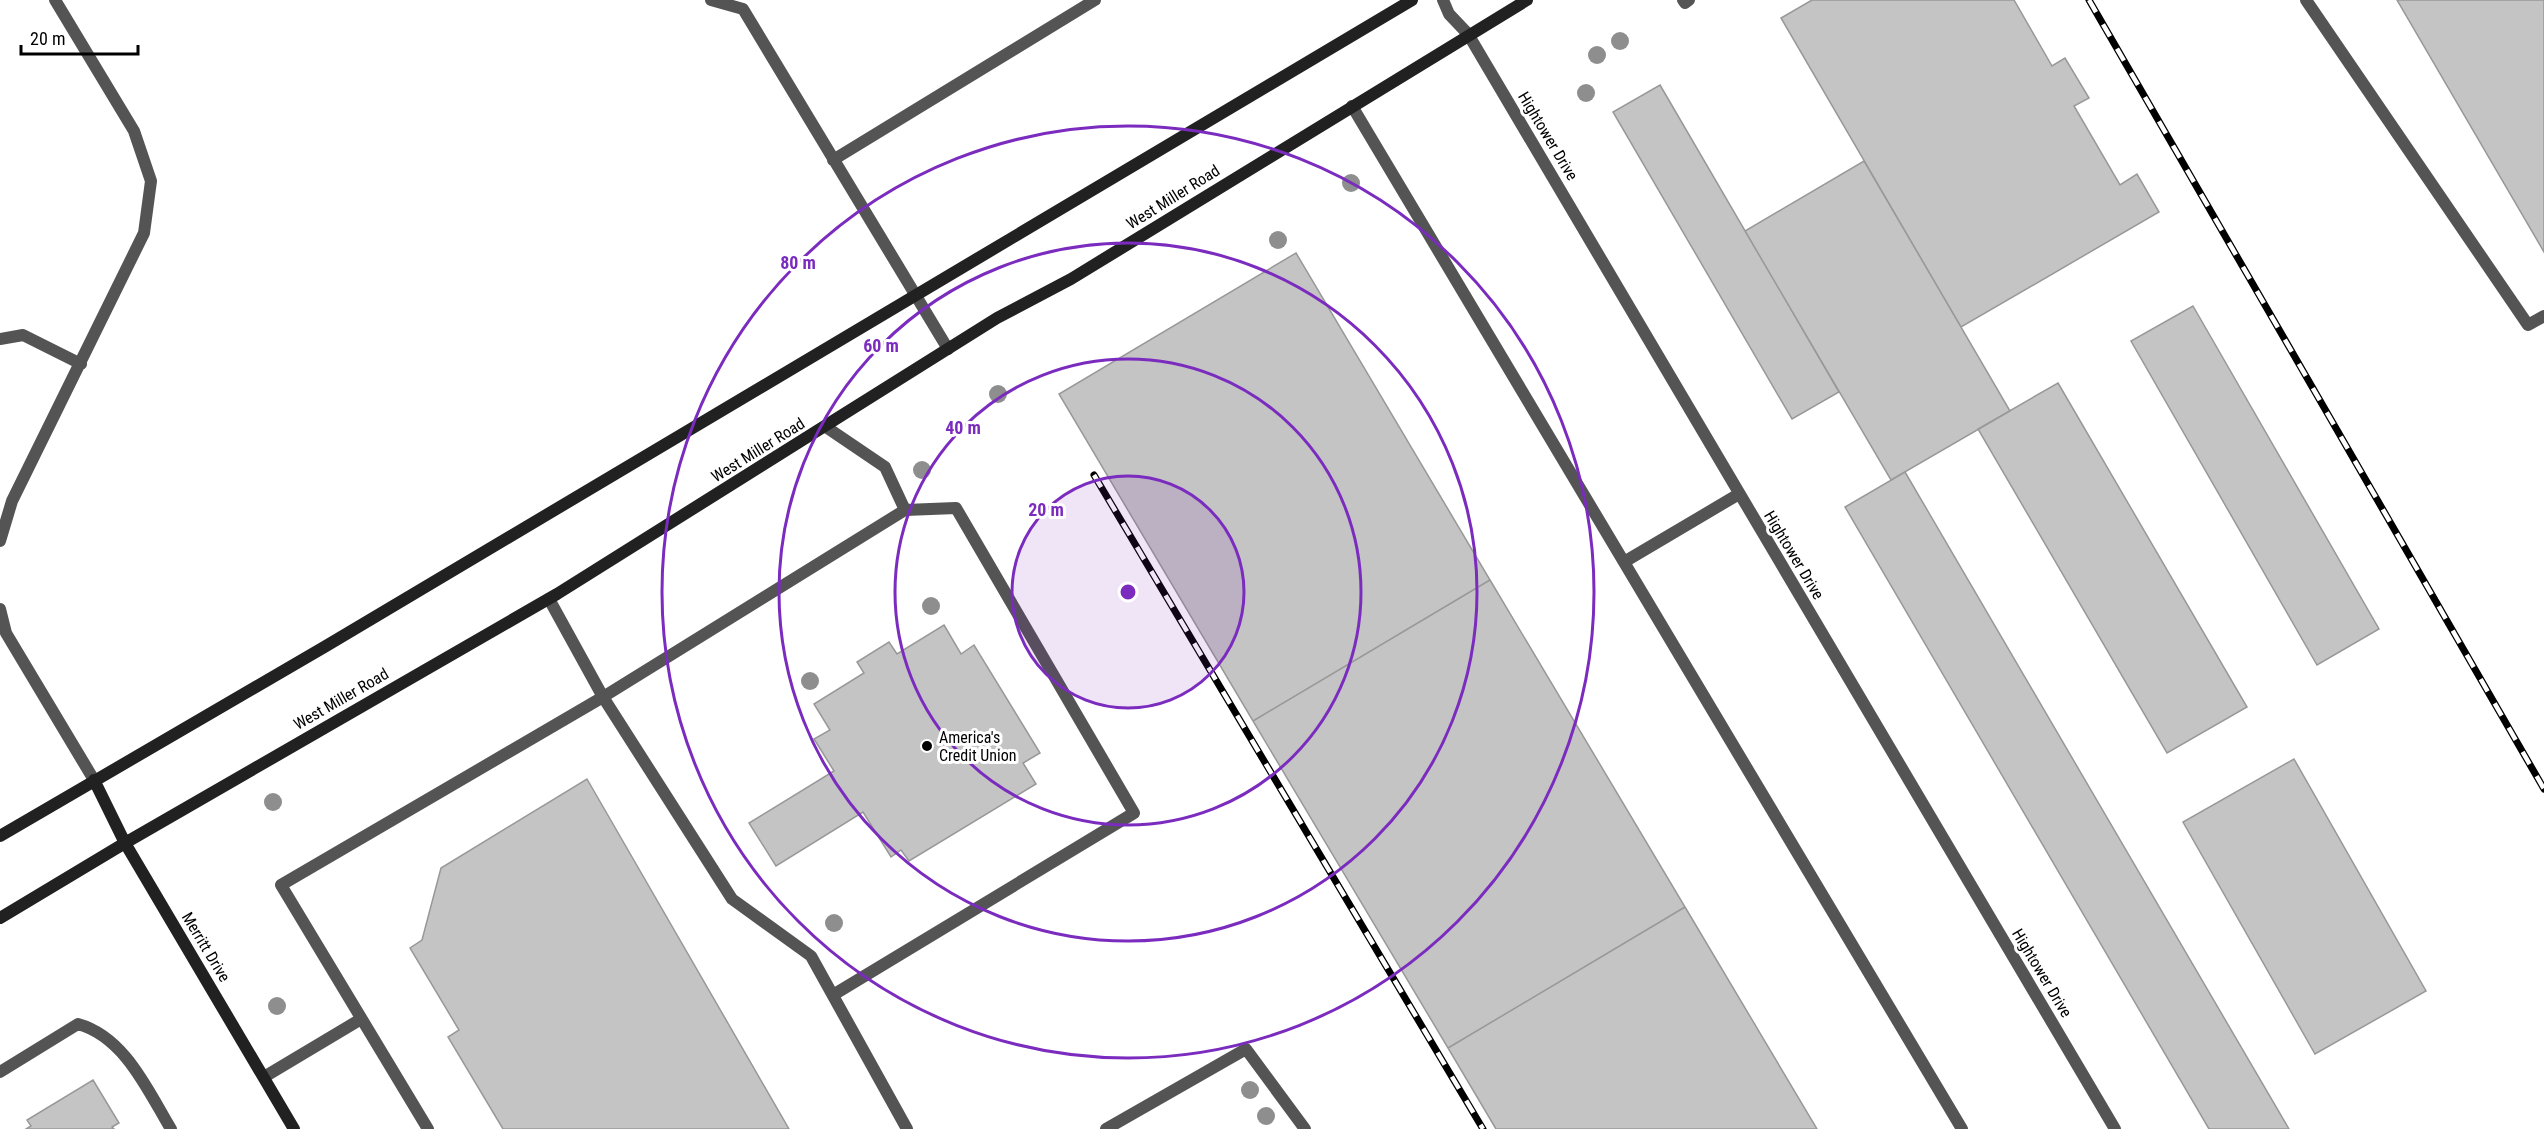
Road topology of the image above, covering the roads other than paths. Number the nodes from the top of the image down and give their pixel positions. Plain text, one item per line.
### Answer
1 (55, 0) edge
2 (711, 0) edge
3 (1095, 0) edge
4 (1412, 0) edge
5 (1443, 0) edge
6 (1527, 0) edge
7 (1683, 0) edge
8 (1689, 0) edge
9 (2306, 0) edge
10 (1468, 34) junction
11 (1352, 106) junction
12 (833, 160) junction
13 (915, 296) junction
14 (2544, 316) edge
15 (0, 339) edge
16 (948, 350) junction
17 (81, 364) junction
18 (826, 427) junction
19 (1740, 494) junction
20 (905, 510) junction
21 (0, 541) edge
22 (1624, 562) junction
23 (549, 599) junction
24 (0, 609) edge
25 (603, 697) junction
26 (94, 780) junction
27 (0, 836) edge
28 (125, 843) junction
29 (0, 918) edge
30 (832, 995) junction
31 (361, 1019) junction
32 (0, 1072) edge
33 (264, 1077) junction
34 (171, 1129) edge
35 (294, 1129) edge
36 (428, 1129) edge
37 (907, 1129) edge
38 (1106, 1129) edge
39 (1305, 1129) edge
40 (1962, 1129) edge
41 (2115, 1129) edge

1 - 17 street
2 - 12 street
3 - 12 street
4 - 13 main road
5 - 10 street, Hightower Drive
6 - 10 main road, West Miller Road
7 - 8 street
9 - 14 street
10 - 11 main road, West Miller Road
10 - 19 street, Hightower Drive
11 - 16 main road, West Miller Road
11 - 22 street
12 - 13 street
13 - 16 street
13 - 26 main road
15 - 17 street
16 - 18 main road, West Miller Road
17 - 21 street
18 - 20 street
18 - 23 main road, West Miller Road
19 - 22 street
19 - 41 street, Hightower Drive
20 - 25 street
20 - 30 street
22 - 40 street
23 - 25 street
23 - 28 main road, West Miller Road
24 - 26 street
25 - 30 street
25 - 31 street
26 - 27 main road
26 - 28 main road, Merritt Drive
28 - 29 main road, West Miller Road
28 - 33 main road, Merritt Drive
30 - 37 street
31 - 33 street
31 - 36 street
32 - 34 street
33 - 35 main road, Merritt Drive
38 - 39 street

